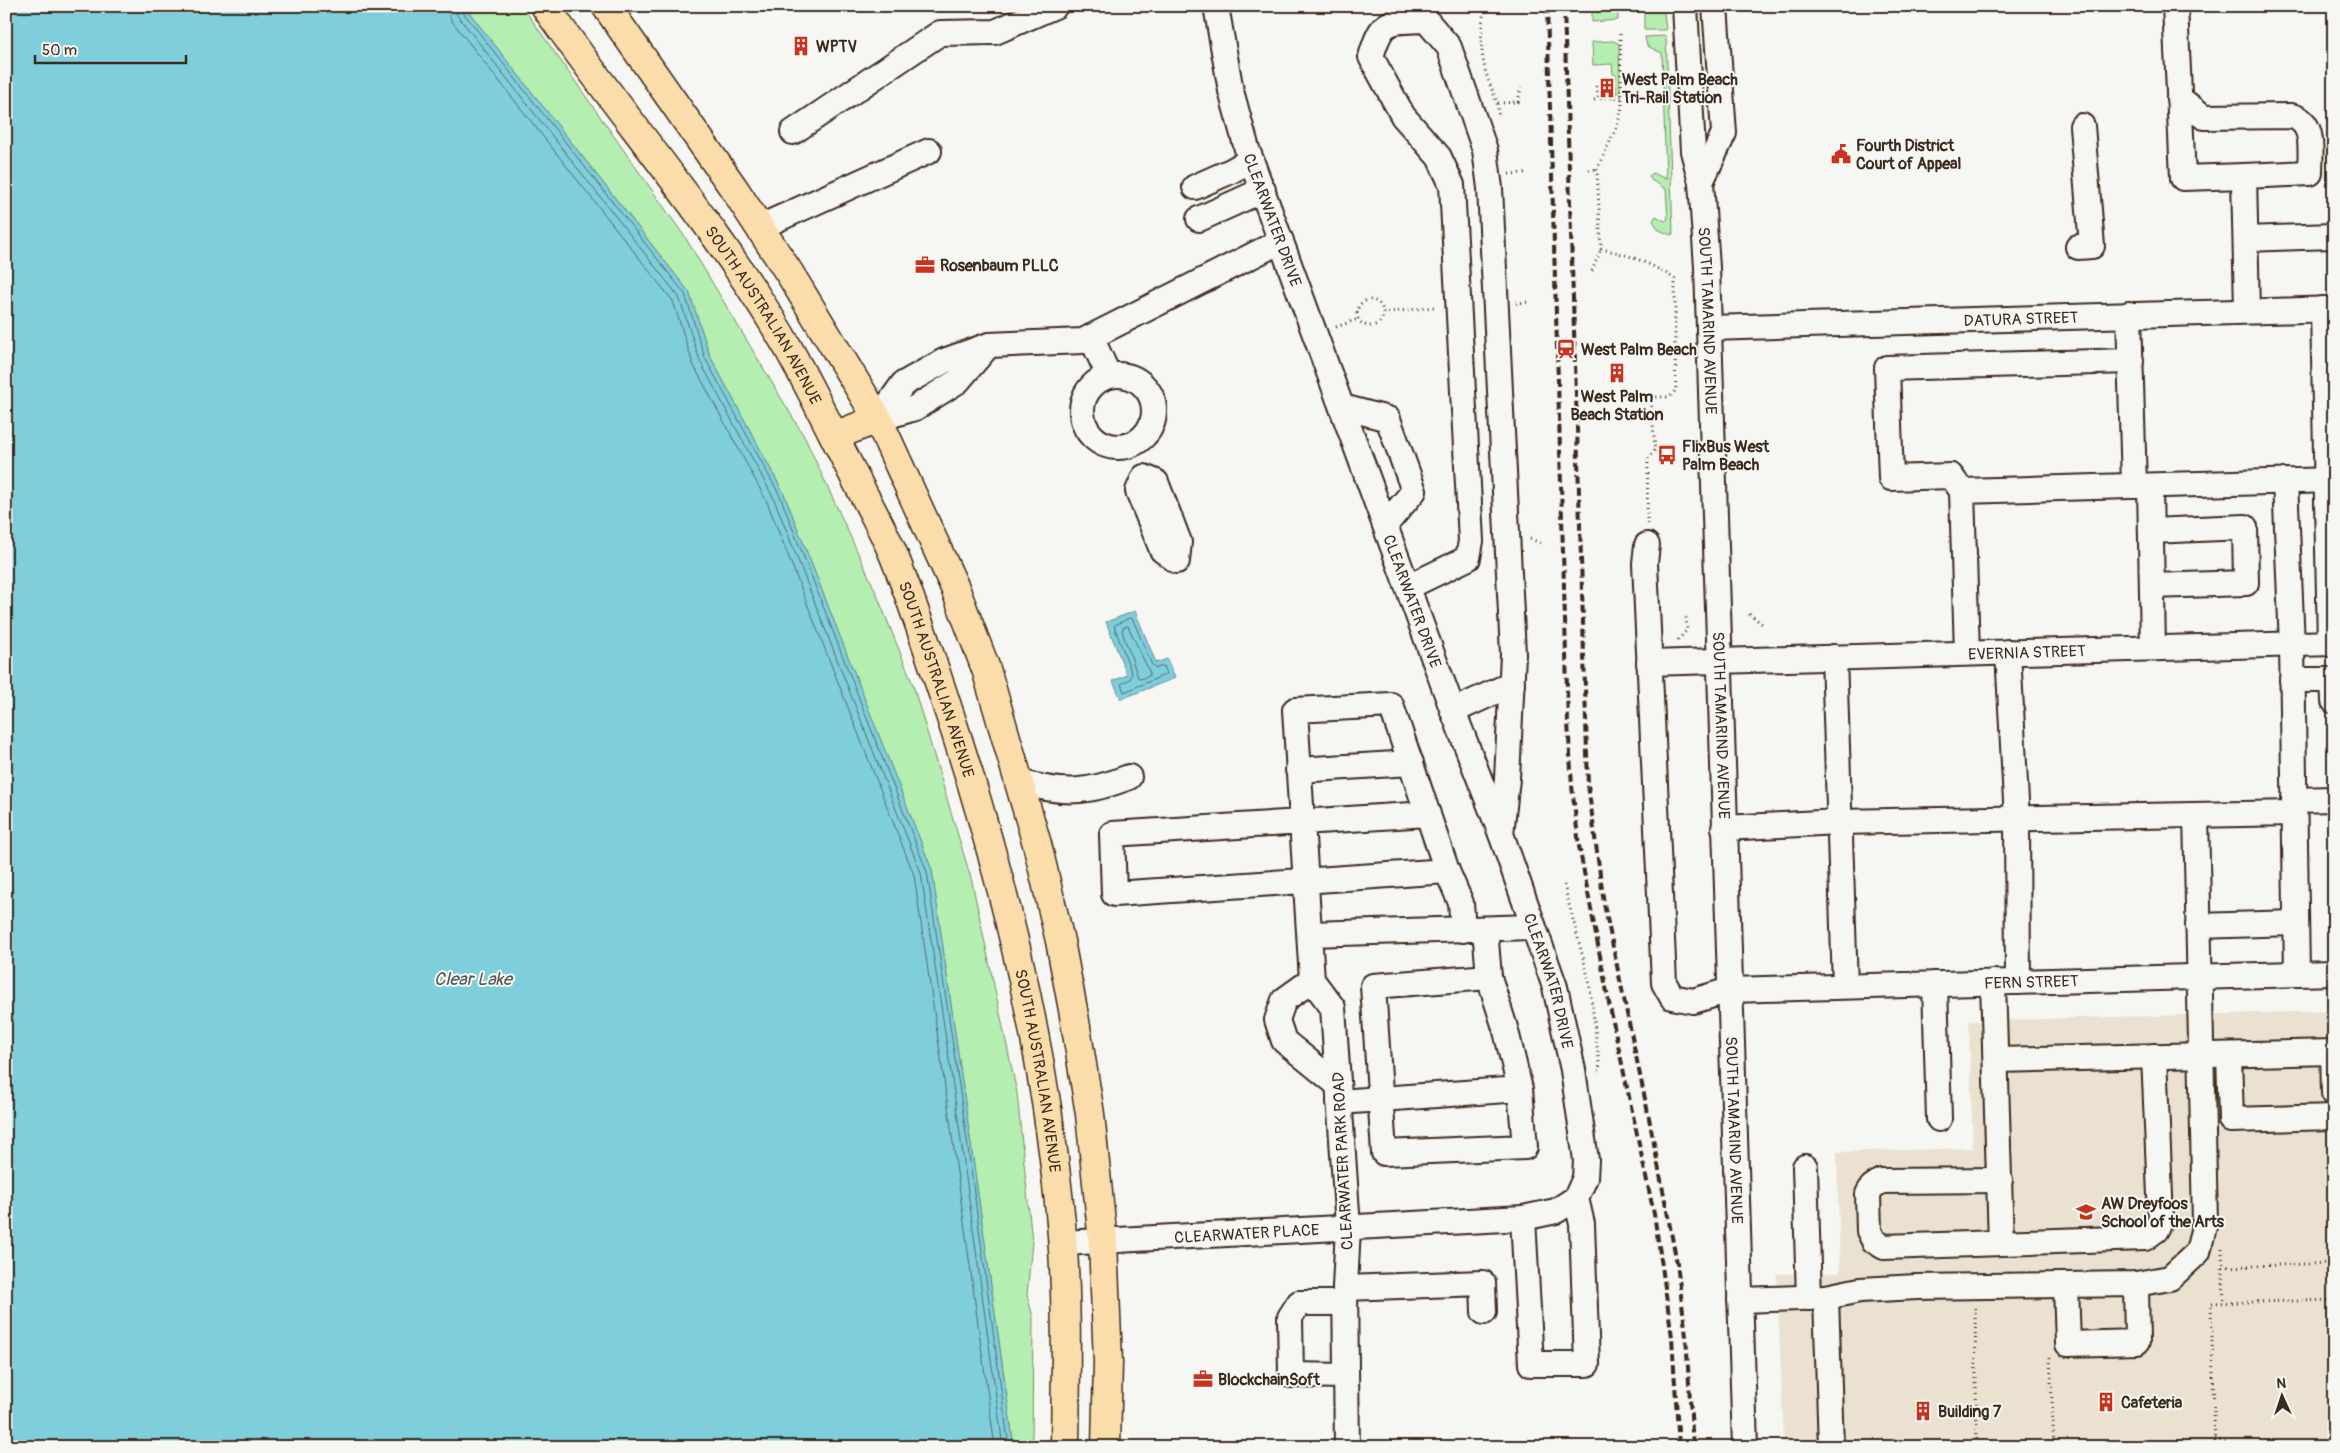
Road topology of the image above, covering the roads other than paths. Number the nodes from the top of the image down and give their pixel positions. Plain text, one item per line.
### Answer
1 (545, 6) edge
2 (606, 6) edge
3 (1055, 6) edge
4 (1216, 6) edge
5 (1685, 6) edge
6 (1697, 6) edge
7 (1715, 6) edge
8 (2175, 6) edge
9 (1720, 63) junction
10 (2179, 98) junction
11 (2082, 126) dead end
12 (793, 132) dead end
13 (929, 151) dead end
14 (1251, 160) junction
15 (2244, 176) junction
16 (1700, 182) junction
17 (1196, 187) dead end
18 (1263, 190) junction
19 (1199, 219) dead end
20 (760, 227) junction
21 (2334, 236) edge
22 (2246, 239) junction
23 (1281, 241) junction
24 (2078, 247) dead end
25 (2328, 309) edge
26 (2247, 310) junction
27 (2129, 314) junction
28 (1709, 328) junction
29 (1091, 337) junction
30 (2329, 352) edge
31 (2130, 362) junction
32 (1109, 376) junction
33 (1343, 407) junction
34 (878, 419) junction
35 (834, 436) junction
36 (1135, 444) junction
37 (2330, 480) edge
38 (2285, 481) junction
39 (2142, 486) junction
40 (1962, 492) junction
41 (1161, 521) dead end
42 (1386, 524) junction
43 (2151, 531) junction
44 (1647, 544) road end
45 (2152, 586) junction
46 (1408, 587) junction
47 (2292, 644) junction
48 (2332, 644) edge
49 (2153, 648) junction
50 (2008, 652) junction
51 (1648, 653) junction
52 (1967, 653) junction
53 (1834, 657) junction
54 (1719, 660) junction
55 (2292, 680) junction
56 (1512, 684) junction
57 (2334, 701) edge
58 (1453, 711) junction
59 (1411, 763) junction
60 (1298, 770) junction
61 (1129, 777) dead end
62 (1018, 782) junction
63 (2334, 799) edge
64 (2294, 806) junction
65 (1428, 814) junction
66 (2196, 815) junction
67 (2017, 820) junction
68 (1302, 822) junction
69 (1839, 822) junction
70 (1724, 828) junction
71 (1501, 834) junction
72 (1447, 871) junction
73 (1306, 882) junction
74 (2296, 923) junction
75 (1533, 926) junction
76 (2198, 926) junction
77 (1474, 929) junction
78 (1310, 934) junction
79 (2334, 973) edge
80 (2297, 974) junction
81 (2199, 976) junction
82 (1489, 978) junction
83 (1312, 980) junction
84 (1994, 982) junction
85 (2018, 982) junction
86 (1935, 984) junction
87 (1845, 986) junction
88 (1730, 990) junction
89 (2333, 1052) edge
90 (2201, 1055) junction
91 (2229, 1055) junction
92 (2154, 1056) junction
93 (1996, 1060) junction
94 (1520, 1089) junction
95 (1339, 1093) junction
96 (2334, 1093) edge
97 (1380, 1099) junction
98 (2334, 1117) edge
99 (1938, 1119) dead end
100 (1805, 1167) dead end
101 (2000, 1180) junction
102 (1576, 1198) junction
103 (1523, 1218) junction
104 (1348, 1227) junction
105 (1103, 1242) junction
106 (1063, 1243) junction
107 (2001, 1243) junction
108 (2136, 1284) junction
109 (2066, 1285) junction
110 (1345, 1296) junction
111 (1818, 1298) junction
112 (1740, 1300) junction
113 (1484, 1312) dead end
114 (1346, 1376) junction
115 (1065, 1447) edge
116 (1106, 1447) edge
117 (1347, 1447) edge
118 (1745, 1447) edge
119 (1831, 1447) edge

1 - 35 main road, SOUTH AUSTRALIAN AVENUE
2 - 20 main road
3 - 12 street
4 - 14 street, CLEARWATER DRIVE
5 - 16 street, SOUTH TAMARIND AVENUE
6 - 9 street
7 - 9 street
8 - 10 street
9 - 16 street
10 - 15 street
10 - 15 street
11 - 24 street
13 - 20 street
14 - 17 street
14 - 18 street, CLEARWATER DRIVE
15 - 22 street
16 - 28 street, SOUTH TAMARIND AVENUE
18 - 19 street
18 - 23 street, CLEARWATER DRIVE
20 - 34 main road
21 - 22 street
22 - 26 street
23 - 29 street
23 - 33 street, CLEARWATER DRIVE
25 - 26 street, DATURA STREET
25 - 30 street
26 - 27 street, DATURA STREET
27 - 28 street, DATURA STREET
27 - 31 street
28 - 54 street, SOUTH TAMARIND AVENUE
29 - 32 street
29 - 34 street
30 - 37 street
31 - 39 street
31 - 40 street
32 - 36 street
32 - 36 street
33 - 42 street, CLEARWATER DRIVE
33 - 42 street
34 - 35 main road
34 - 62 main road
35 - 106 main road, SOUTH AUSTRALIAN AVENUE
36 - 41 street
37 - 38 street
37 - 48 street
38 - 39 street
38 - 47 street
39 - 40 street
39 - 43 street
40 - 52 street
42 - 46 street, CLEARWATER DRIVE
43 - 45 street
43 - 45 street
44 - 51 street, FERN STREET
45 - 49 street
46 - 56 street
46 - 58 street, CLEARWATER DRIVE
47 - 48 street, EVERNIA STREET
47 - 49 street, EVERNIA STREET
47 - 55 street
49 - 50 street, EVERNIA STREET
50 - 52 street, EVERNIA STREET
50 - 67 street
51 - 54 street, EVERNIA STREET
51 - 88 street, FERN STREET
52 - 53 street, EVERNIA STREET
53 - 54 street, EVERNIA STREET
53 - 69 street
54 - 70 street, SOUTH TAMARIND AVENUE
55 - 57 street
55 - 64 street
56 - 58 street
56 - 71 street
58 - 71 street, CLEARWATER DRIVE
59 - 60 street
59 - 60 street
59 - 65 street
60 - 68 street
61 - 62 street
62 - 105 main road
63 - 64 street
64 - 66 street
64 - 74 street
65 - 68 street
65 - 72 street
66 - 67 street
66 - 76 street
67 - 69 street
67 - 85 street
68 - 73 street
68 - 73 street
69 - 70 street
69 - 87 street
70 - 88 street, SOUTH TAMARIND AVENUE
71 - 75 street, CLEARWATER DRIVE
72 - 73 street
72 - 77 street
73 - 78 street
74 - 76 street
74 - 80 street
75 - 77 street
75 - 102 street, CLEARWATER DRIVE
76 - 81 street
77 - 78 street
77 - 82 street
78 - 83 street
79 - 80 street, FERN STREET
80 - 81 street, FERN STREET
81 - 85 street, FERN STREET
81 - 90 street
82 - 94 street
82 - 97 street
83 - 95 street, CLEARWATER PARK ROAD
83 - 95 street
84 - 85 street, FERN STREET
84 - 86 street, FERN STREET
84 - 93 street
86 - 87 street, FERN STREET
86 - 99 street
87 - 88 street, FERN STREET
88 - 112 street, SOUTH TAMARIND AVENUE
89 - 91 street
89 - 96 street
90 - 91 street
90 - 92 street
90 - 108 street
91 - 98 street
92 - 93 street
92 - 107 street
93 - 101 street
94 - 97 street
94 - 97 street
95 - 97 street
95 - 104 street, CLEARWATER PARK ROAD
100 - 111 street
101 - 107 street
101 - 107 street
102 - 103 street, CLEARWATER PLACE
102 - 103 street
103 - 104 street, CLEARWATER PLACE
104 - 105 street, CLEARWATER PLACE
104 - 110 street, CLEARWATER PARK ROAD
105 - 106 street, CLEARWATER PLACE
105 - 116 main road
106 - 115 main road, SOUTH AUSTRALIAN AVENUE
108 - 109 street
108 - 109 street
109 - 111 street
110 - 113 street
110 - 114 street, CLEARWATER PARK ROAD
110 - 114 street
111 - 112 street
111 - 119 street
112 - 118 street, SOUTH TAMARIND AVENUE
114 - 117 street, CLEARWATER PARK ROAD

